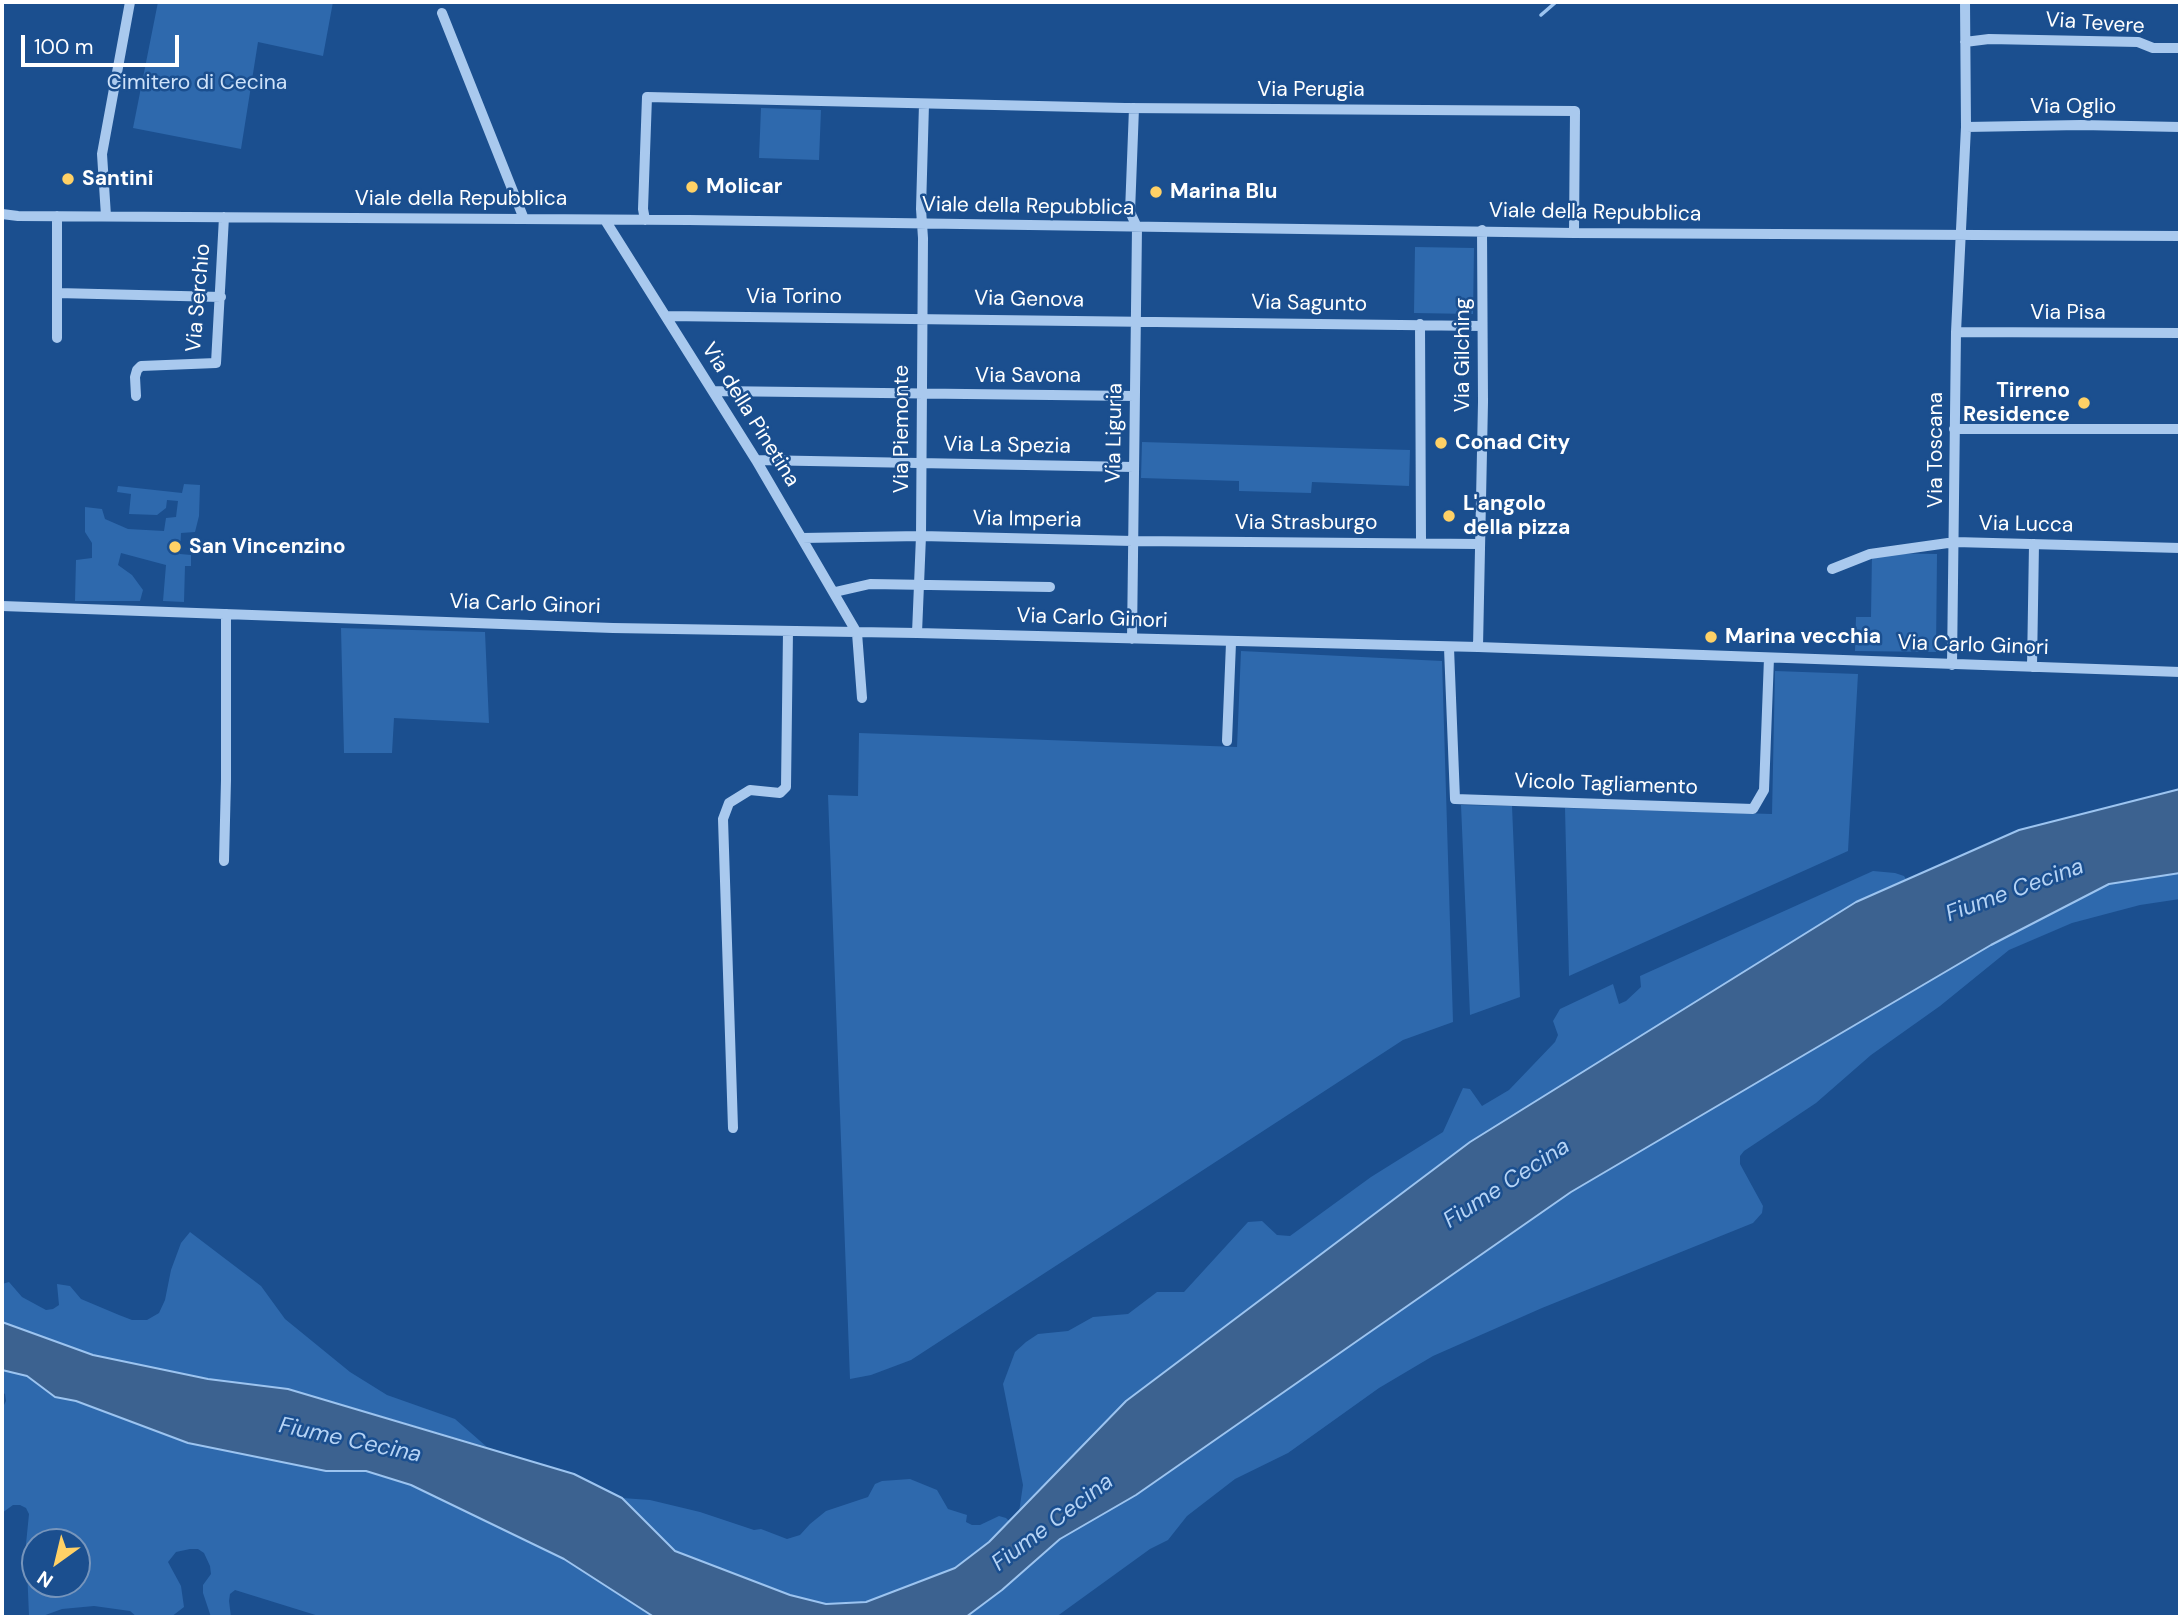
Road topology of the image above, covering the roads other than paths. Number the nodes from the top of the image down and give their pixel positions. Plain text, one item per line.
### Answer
1 (130, 2) edge
2 (1965, 2) edge
3 (442, 13) dead end
4 (1965, 42) junction
5 (2180, 48) edge
6 (924, 104) junction
7 (1134, 108) junction
8 (1966, 127) junction
9 (2180, 127) edge
10 (2, 214) edge
11 (57, 216) junction
12 (106, 216) junction
13 (224, 217) junction
14 (524, 219) junction
15 (605, 219) junction
16 (645, 220) junction
17 (923, 225) junction
18 (1137, 227) junction
19 (1482, 230) junction
20 (1574, 233) junction
21 (1960, 235) junction
22 (2180, 236) edge
23 (57, 293) junction
24 (221, 297) junction
25 (666, 316) junction
26 (922, 317) junction
27 (1136, 321) junction
28 (1420, 324) junction
29 (1482, 326) junction
30 (1956, 332) junction
31 (2180, 333) edge
32 (57, 338) dead end
33 (713, 391) junction
34 (922, 395) junction
35 (136, 396) dead end
36 (1135, 396) junction
37 (1954, 429) junction
38 (2180, 429) edge
39 (757, 460) junction
40 (922, 465) junction
41 (1134, 467) junction
42 (921, 536) junction
43 (802, 538) junction
44 (1133, 541) junction
45 (1420, 542) junction
46 (1955, 542) junction
47 (1479, 544) junction
48 (2034, 544) junction
49 (2180, 548) edge
50 (1832, 569) dead end
51 (920, 584) junction
52 (1050, 587) dead end
53 (835, 592) junction
54 (2, 606) edge
55 (226, 614) junction
56 (788, 631) junction
57 (857, 633) junction
58 (917, 633) junction
59 (1132, 639) junction
60 (1231, 643) junction
61 (1478, 647) junction
62 (1449, 648) junction
63 (1769, 658) junction
64 (1952, 665) junction
65 (2032, 667) junction
66 (2180, 672) edge
67 (862, 698) dead end
68 (1227, 741) dead end
69 (224, 861) dead end
70 (733, 1128) dead end

1 - 12 street
2 - 4 street, Via Toscana
3 - 14 street
4 - 5 street, Via Tevere
4 - 8 street, Via Toscana
6 - 7 street, Via Perugia
6 - 16 street, Via Perugia
6 - 17 street, Via Piemonte
7 - 18 street, Via Liguria
7 - 20 street, Via Perugia
8 - 9 street, Via Oglio
8 - 21 street, Via Toscana
10 - 11 street, Viale della Repubblica
11 - 12 street, Viale della Repubblica
11 - 23 street
12 - 13 street, Viale della Repubblica
13 - 14 street, Viale della Repubblica
13 - 24 street, Via Serchio
14 - 15 street, Viale della Repubblica
15 - 16 street, Viale della Repubblica
15 - 25 street, Via della Pinetina
16 - 17 street, Viale della Repubblica
17 - 18 street, Viale della Repubblica
17 - 26 street, Via Piemonte
18 - 19 street, Viale della Repubblica
18 - 27 street, Via Liguria
19 - 20 street, Viale della Repubblica
19 - 29 street, Via Gilching
20 - 21 street, Viale della Repubblica
21 - 22 street, Viale della Repubblica
21 - 30 street, Via Toscana
23 - 24 street
23 - 32 street
24 - 35 street, Via Serchio
25 - 26 street, Via Torino
25 - 33 street, Via della Pinetina
26 - 27 street, Via Genova
26 - 34 street, Via Piemonte
27 - 28 street, Via Sagunto
27 - 36 street, Via Liguria
28 - 29 street, Via Sagunto
28 - 45 street
29 - 47 street, Via Gilching
30 - 31 street, Via Pisa
30 - 37 street, Via Toscana
33 - 34 street, Via Savona
33 - 39 street, Via della Pinetina
34 - 36 street, Via Savona
34 - 40 street, Via Piemonte
36 - 41 street, Via Liguria
37 - 38 street
37 - 46 street, Via Toscana
39 - 40 street, Via La Spezia
39 - 43 street, Via della Pinetina
40 - 41 street, Via La Spezia
40 - 42 street, Via Piemonte
41 - 44 street, Via Liguria
42 - 43 street, Via Imperia
42 - 44 street, Via Imperia
42 - 51 street, Via Piemonte
43 - 53 street, Via della Pinetina
44 - 45 street, Via Strasburgo
44 - 59 street, Via Liguria
45 - 47 street, Via Strasburgo
46 - 48 street, Via Lucca
46 - 50 street, Via Lucca
46 - 64 street, Via Toscana
47 - 61 street, Via Gilching
48 - 49 street, Via Lucca
48 - 65 street
51 - 52 street
51 - 53 street
51 - 58 street, Via Piemonte
53 - 57 street, Via della Pinetina
54 - 55 street, Via Carlo Ginori
55 - 56 street, Via Carlo Ginori
55 - 69 street
56 - 57 street, Via Carlo Ginori
56 - 70 street
57 - 58 street, Via Carlo Ginori
57 - 67 street
58 - 59 street, Via Carlo Ginori
59 - 60 street, Via Carlo Ginori
60 - 62 street, Via Carlo Ginori
60 - 68 street
61 - 62 street, Via Carlo Ginori
61 - 63 street, Via Carlo Ginori
62 - 63 street, Vicolo Tagliamento
63 - 64 street, Via Carlo Ginori
64 - 65 street, Via Carlo Ginori
65 - 66 street, Via Carlo Ginori

